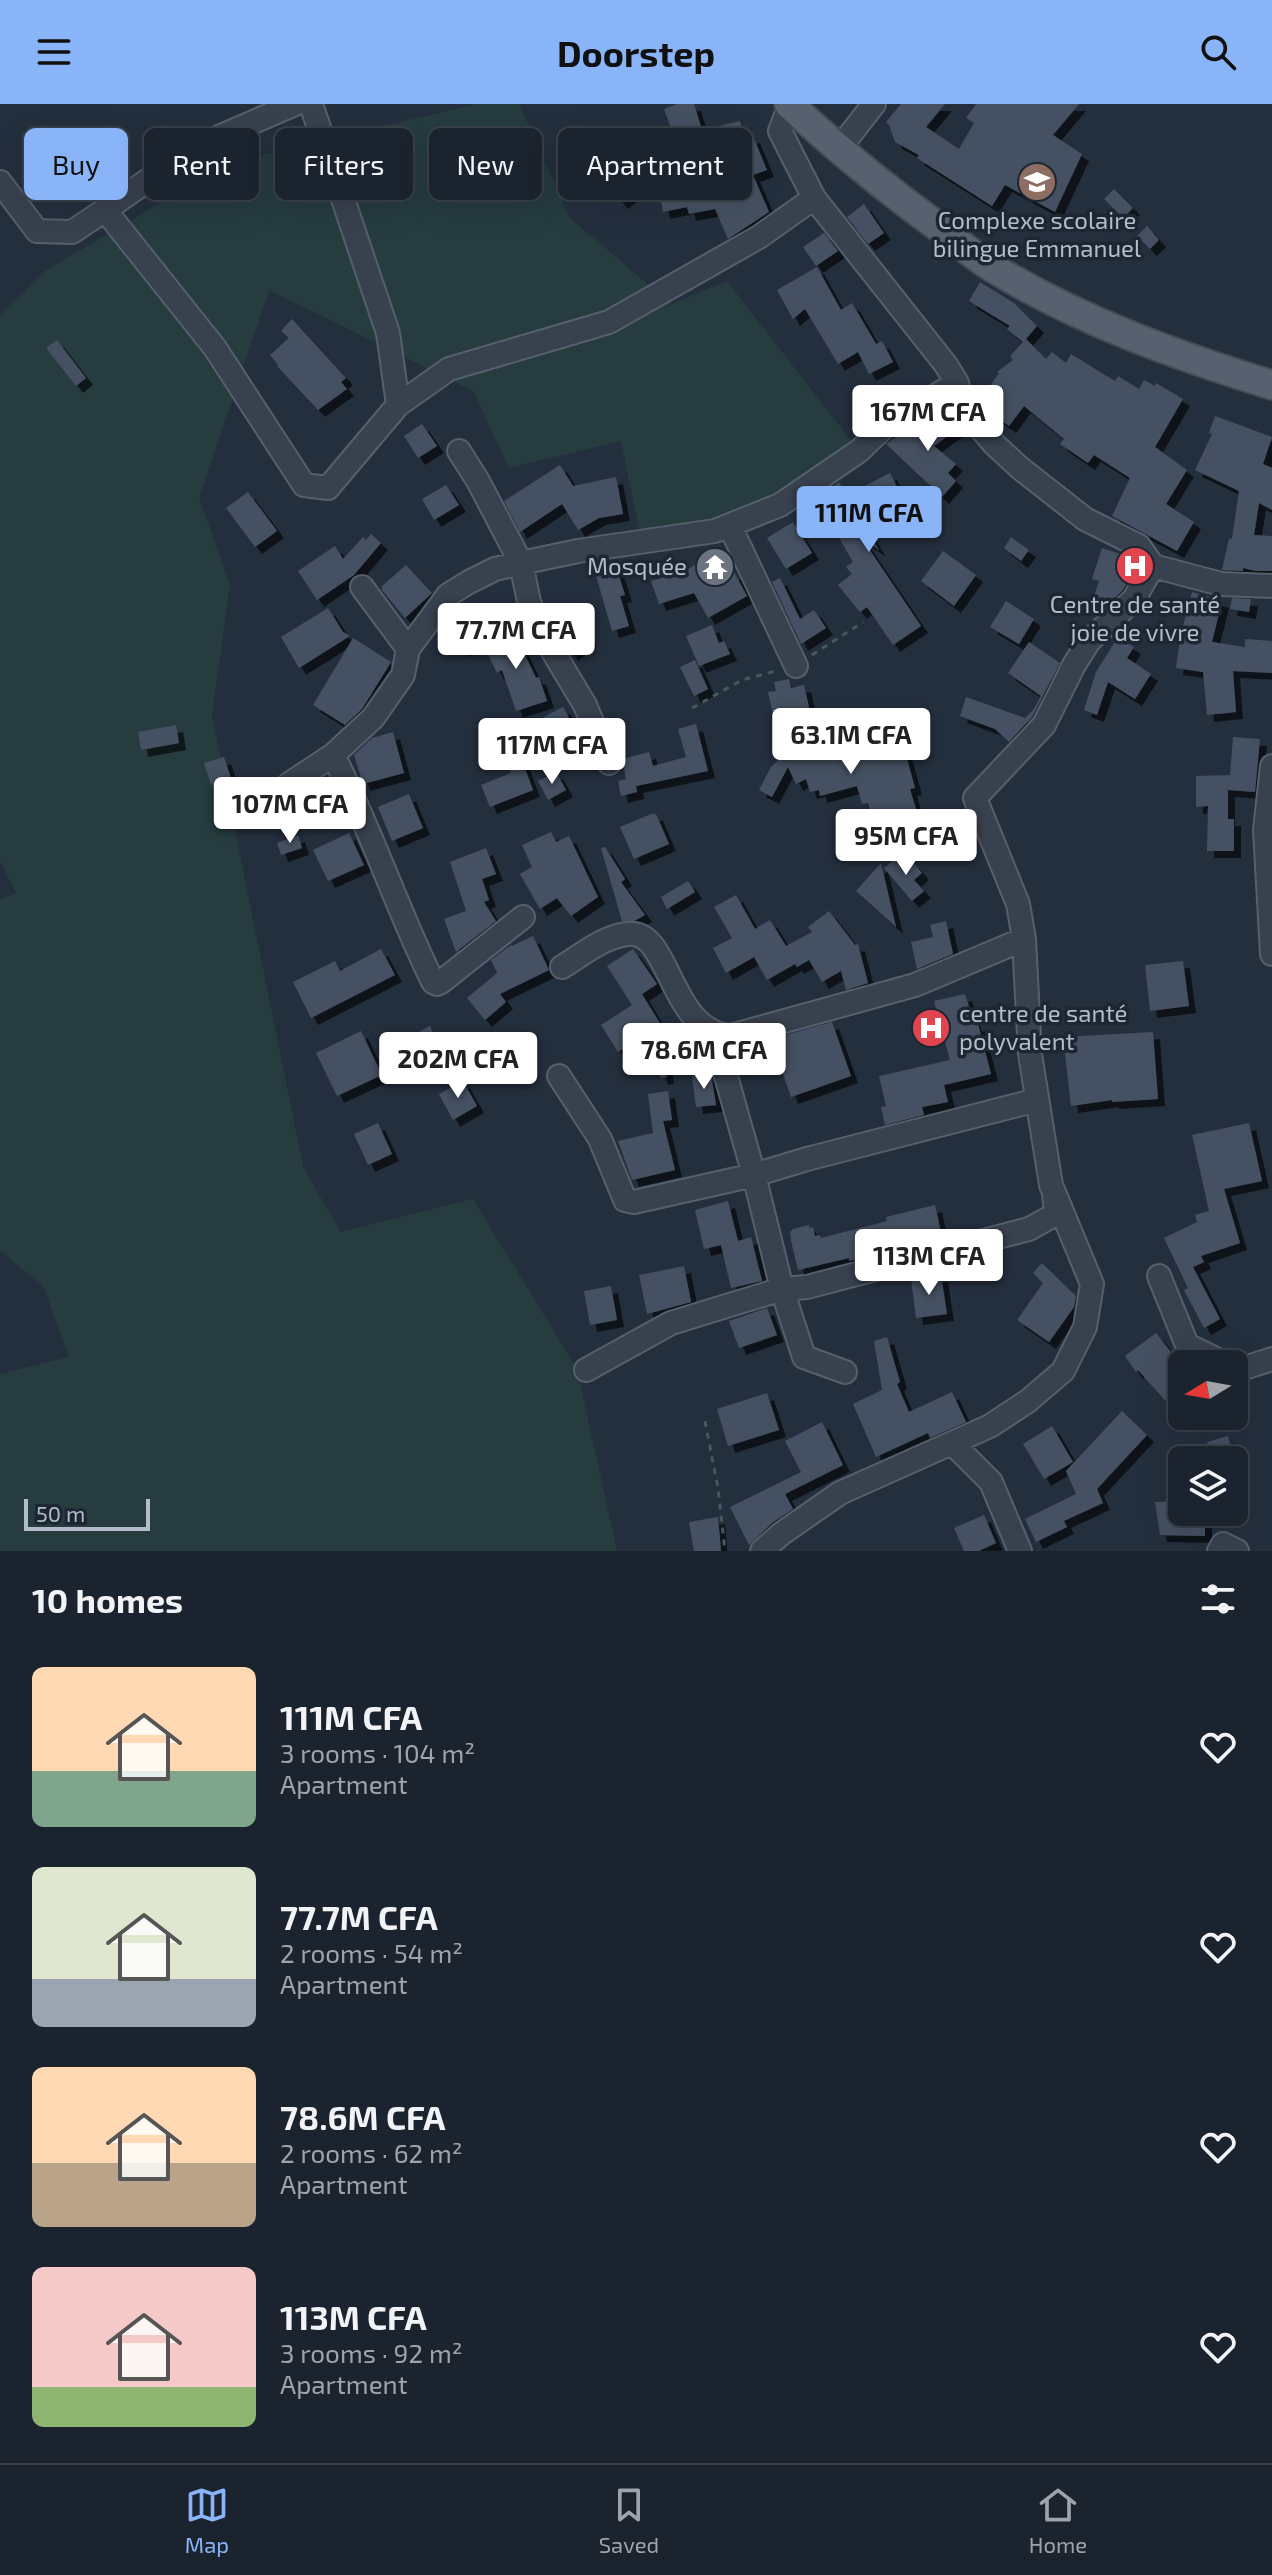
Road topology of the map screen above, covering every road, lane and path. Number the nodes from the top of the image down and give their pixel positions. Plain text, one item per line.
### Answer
1 (295, 104) edge
2 (311, 104) edge
3 (798, 104) edge
4 (874, 104) edge
5 (849, 136) junction
6 (0, 182) edge
7 (814, 198) junction
8 (105, 210) junction
9 (1272, 368) edge
10 (957, 383) junction
11 (1272, 385) edge
12 (398, 405) junction
13 (459, 451) dead end
14 (730, 526) junction
15 (521, 563) junction
16 (1153, 566) junction
17 (1272, 586) edge
18 (362, 587) dead end
19 (863, 622) dead end
20 (408, 649) junction
21 (796, 666) junction
22 (692, 708) dead end
23 (333, 755) junction
24 (609, 763) dead end
25 (1272, 766) edge
26 (295, 808) dead end
27 (523, 917) dead end
28 (1024, 939) junction
29 (1272, 954) edge
30 (562, 967) dead end
31 (714, 1034) junction
32 (559, 1076) dead end
33 (1037, 1100) junction
34 (754, 1175) junction
35 (1054, 1193) junction
36 (1159, 1276) dead end
37 (782, 1289) junction
38 (1197, 1350) edge
39 (1272, 1359) edge
40 (1248, 1367) edge
41 (586, 1370) dead end
42 (845, 1372) dead end
43 (705, 1421) dead end
44 (952, 1443) junction
45 (725, 1551) edge
46 (762, 1551) edge
47 (1020, 1551) edge
48 (1219, 1551) edge
49 (1237, 1551) edge

1 - 8 street
2 - 12 street
3 - 5 main road
3 - 7 street
3 - 11 main road
4 - 5 street
5 - 9 main road
6 - 8 street
7 - 10 street
7 - 12 street
8 - 12 street
10 - 14 street
10 - 16 street
13 - 15 street
14 - 15 street
14 - 21 street
15 - 20 street
15 - 24 street
16 - 17 street
16 - 28 street
18 - 20 street
19 - 21 path
20 - 23 street
21 - 22 path
23 - 26 street
23 - 27 street
25 - 29 street
28 - 31 street
28 - 33 street
30 - 31 street
31 - 34 street
32 - 34 street
33 - 34 street
33 - 35 street
34 - 37 street
35 - 37 street
35 - 44 street
36 - 38 street
37 - 41 street
37 - 42 street
39 - 40 street
43 - 45 path
44 - 46 street
44 - 47 street
48 - 49 street

